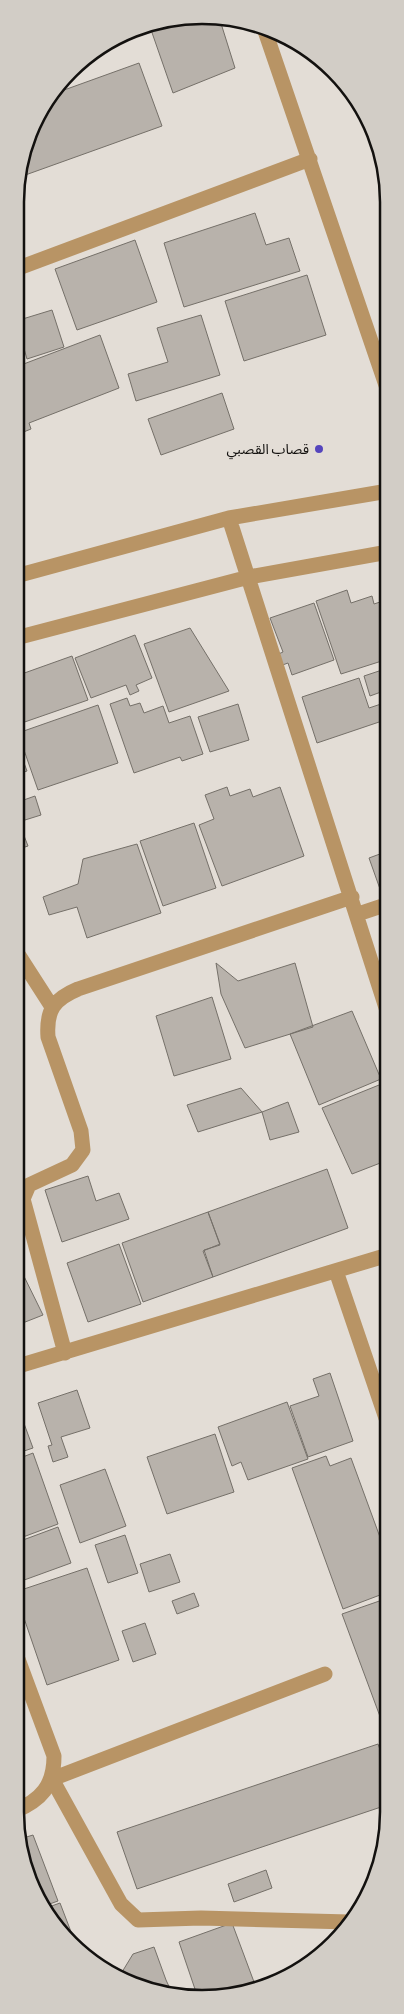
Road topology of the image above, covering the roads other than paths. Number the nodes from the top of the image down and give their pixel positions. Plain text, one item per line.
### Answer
1 (267, 36) edge
2 (310, 159) junction
3 (24, 267) edge
4 (380, 367) edge
5 (380, 492) edge
6 (229, 518) junction
7 (380, 553) edge
8 (24, 574) edge
9 (249, 578) junction
10 (24, 636) edge
11 (352, 897) junction
12 (380, 907) edge
13 (358, 914) junction
14 (24, 963) edge
15 (380, 987) edge
16 (52, 1007) junction
17 (24, 1197) edge
18 (24, 1203) edge
19 (380, 1257) edge
20 (336, 1271) junction
21 (64, 1353) junction
22 (24, 1364) edge
23 (380, 1400) edge
24 (325, 1674) dead end
25 (24, 1675) edge
26 (52, 1779) junction
27 (24, 1806) edge
28 (342, 1922) edge

1 - 2 street
2 - 3 street
2 - 4 street
5 - 6 street
6 - 8 street
6 - 9 street
7 - 9 street
9 - 10 street
9 - 11 street
11 - 13 street
11 - 16 street
12 - 13 street
13 - 15 street
14 - 16 street
16 - 17 street
18 - 21 street
19 - 20 street
20 - 21 street
20 - 23 street
21 - 22 street
24 - 26 street
25 - 26 street
26 - 27 street
26 - 28 street

